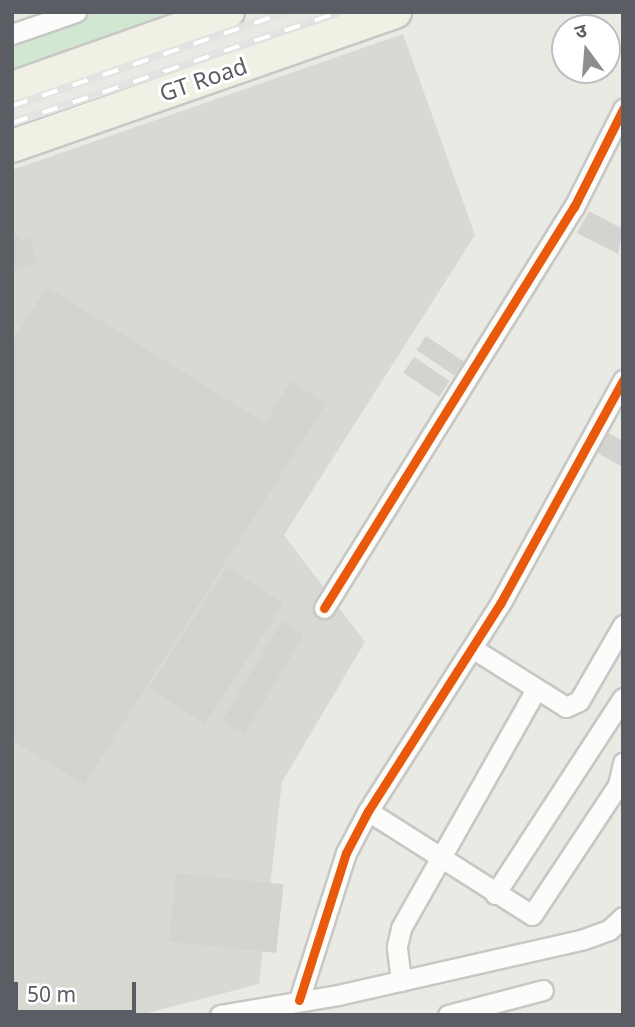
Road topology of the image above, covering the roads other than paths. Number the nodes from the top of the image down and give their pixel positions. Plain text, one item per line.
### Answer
1 (76, 12) edge
2 (228, 12) edge
3 (395, 12) edge
4 (12, 34) edge
5 (12, 88) edge
6 (623, 109) edge
7 (12, 146) edge
8 (623, 380) edge
9 (324, 608) dead end
10 (623, 625) edge
11 (472, 648) junction
12 (537, 689) junction
13 (623, 698) edge
14 (623, 763) edge
15 (368, 811) junction
16 (440, 858) junction
17 (495, 894) junction
18 (623, 917) edge
19 (401, 981) junction
20 (543, 990) dead end
21 (299, 1000) junction
22 (220, 1015) edge
23 (448, 1015) edge

1 - 4 street
2 - 5 highway
3 - 7 highway, GT Road
6 - 9 street
8 - 11 street
10 - 12 street
11 - 12 street
11 - 15 street
12 - 16 street
13 - 17 street
14 - 17 street
15 - 16 street
15 - 21 street
16 - 17 street
16 - 19 street
18 - 19 street
19 - 21 street
20 - 23 street
21 - 22 street

